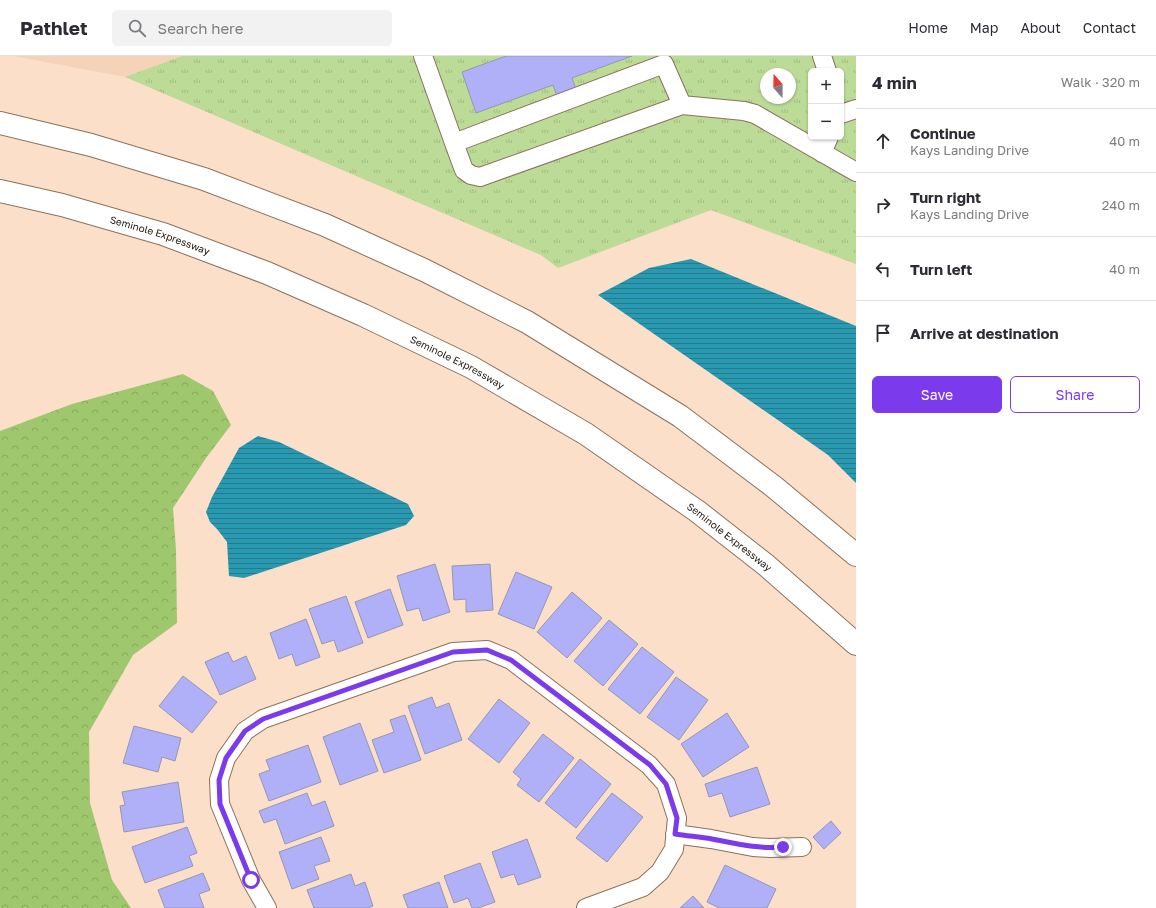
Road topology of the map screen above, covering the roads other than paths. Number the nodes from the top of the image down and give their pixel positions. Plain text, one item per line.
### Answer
1 (423, 56) edge
2 (822, 56) edge
3 (663, 60) edge
4 (826, 68) edge
5 (682, 105) junction
6 (856, 109) edge
7 (844, 113) edge
8 (0, 123) edge
9 (454, 143) junction
10 (826, 145) edge
11 (856, 172) edge
12 (0, 191) edge
13 (856, 555) edge
14 (856, 644) edge
15 (675, 834) junction
16 (802, 847) dead end
17 (267, 908) edge
18 (586, 908) edge

1 - 9 street
2 - 4 street
3 - 5 street
3 - 9 street
5 - 9 street
5 - 10 street
6 - 7 street
8 - 13 highway
10 - 11 street
12 - 14 highway, Seminole Expressway
15 - 16 street
15 - 17 street
15 - 18 street

